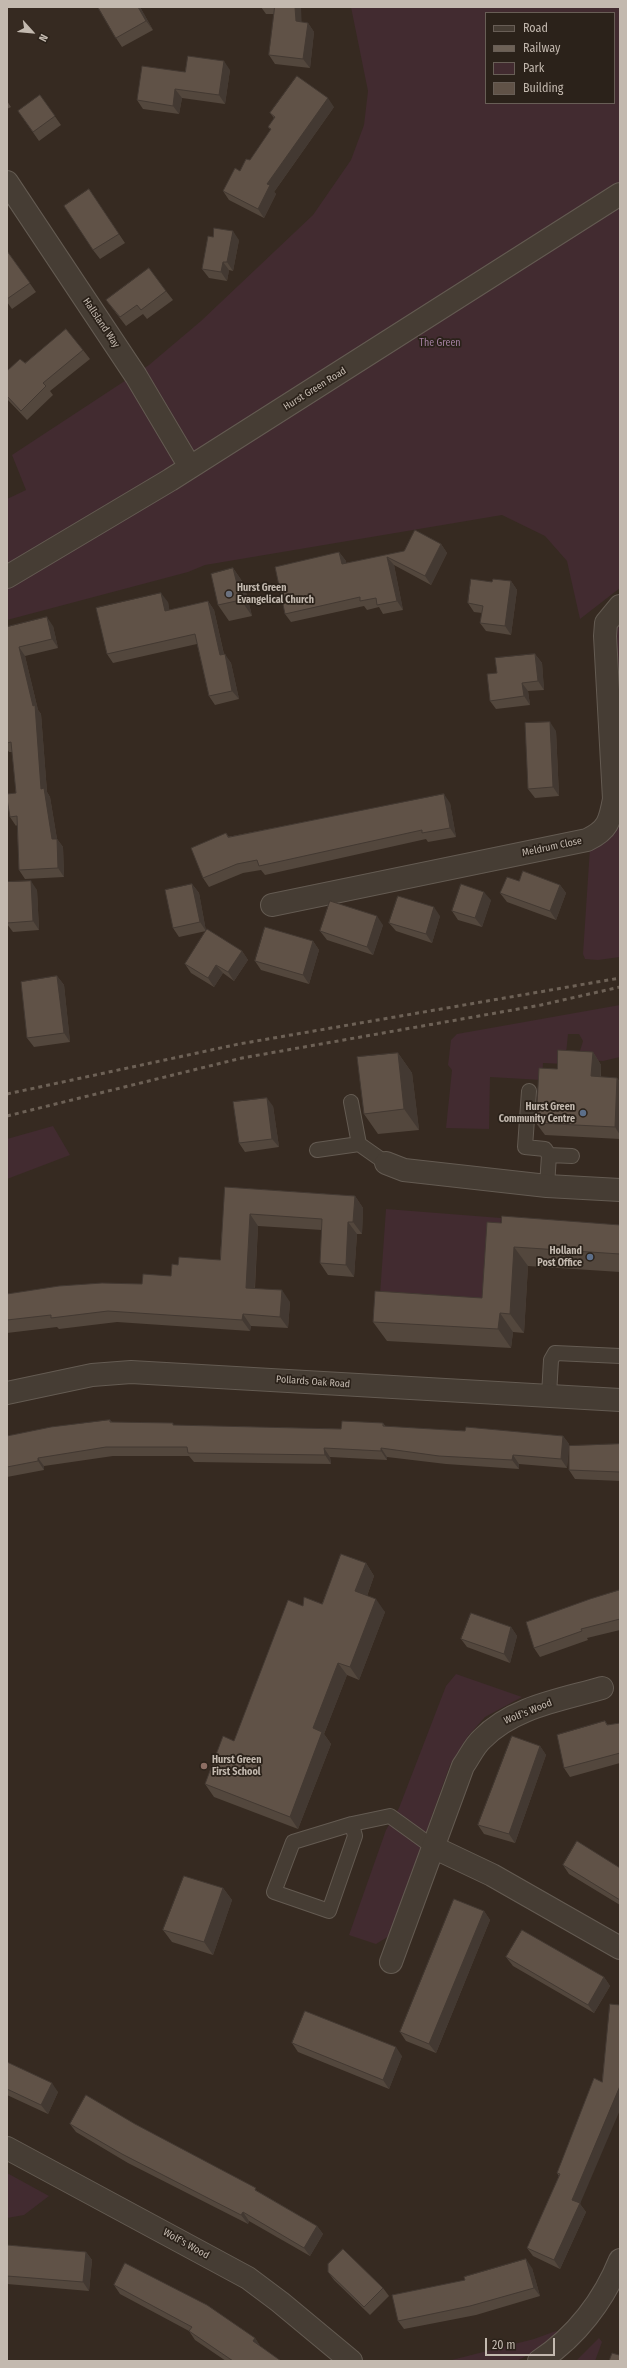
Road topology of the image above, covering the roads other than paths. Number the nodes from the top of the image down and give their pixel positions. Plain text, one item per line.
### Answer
1 (7, 182) edge
2 (620, 194) edge
3 (190, 467) junction
4 (7, 577) edge
5 (620, 606) edge
6 (272, 905) dead end
7 (529, 1091) dead end
8 (351, 1102) dead end
9 (360, 1144) junction
10 (316, 1150) dead end
11 (549, 1155) junction
12 (572, 1156) dead end
13 (386, 1163) joint
14 (547, 1186) junction
15 (620, 1190) edge
16 (620, 1356) edge
17 (7, 1393) edge
18 (549, 1396) junction
19 (620, 1400) edge
20 (602, 1688) dead end
21 (352, 1824) junction
22 (433, 1847) junction
23 (620, 1948) edge
24 (391, 1962) dead end
25 (7, 2148) edge
26 (620, 2260) edge
27 (351, 2361) edge
28 (539, 2361) edge

1 - 3 street, Hallsland Way
2 - 3 street, Hurst Green Road
3 - 4 street, Hurst Green Road
5 - 6 street, Meldrum Close
7 - 11 lane
8 - 9 lane
9 - 10 lane
9 - 13 lane
11 - 12 lane
11 - 14 lane
13 - 14 street
14 - 15 street
16 - 18 lane
17 - 18 street, Pollards Oak Road
18 - 19 street, Pollards Oak Road
20 - 22 street, Wolf's Wood
21 - 21 lane
21 - 22 lane
22 - 23 street
22 - 24 street, Wolf's Wood
25 - 27 street, Wolf's Wood
26 - 28 street

